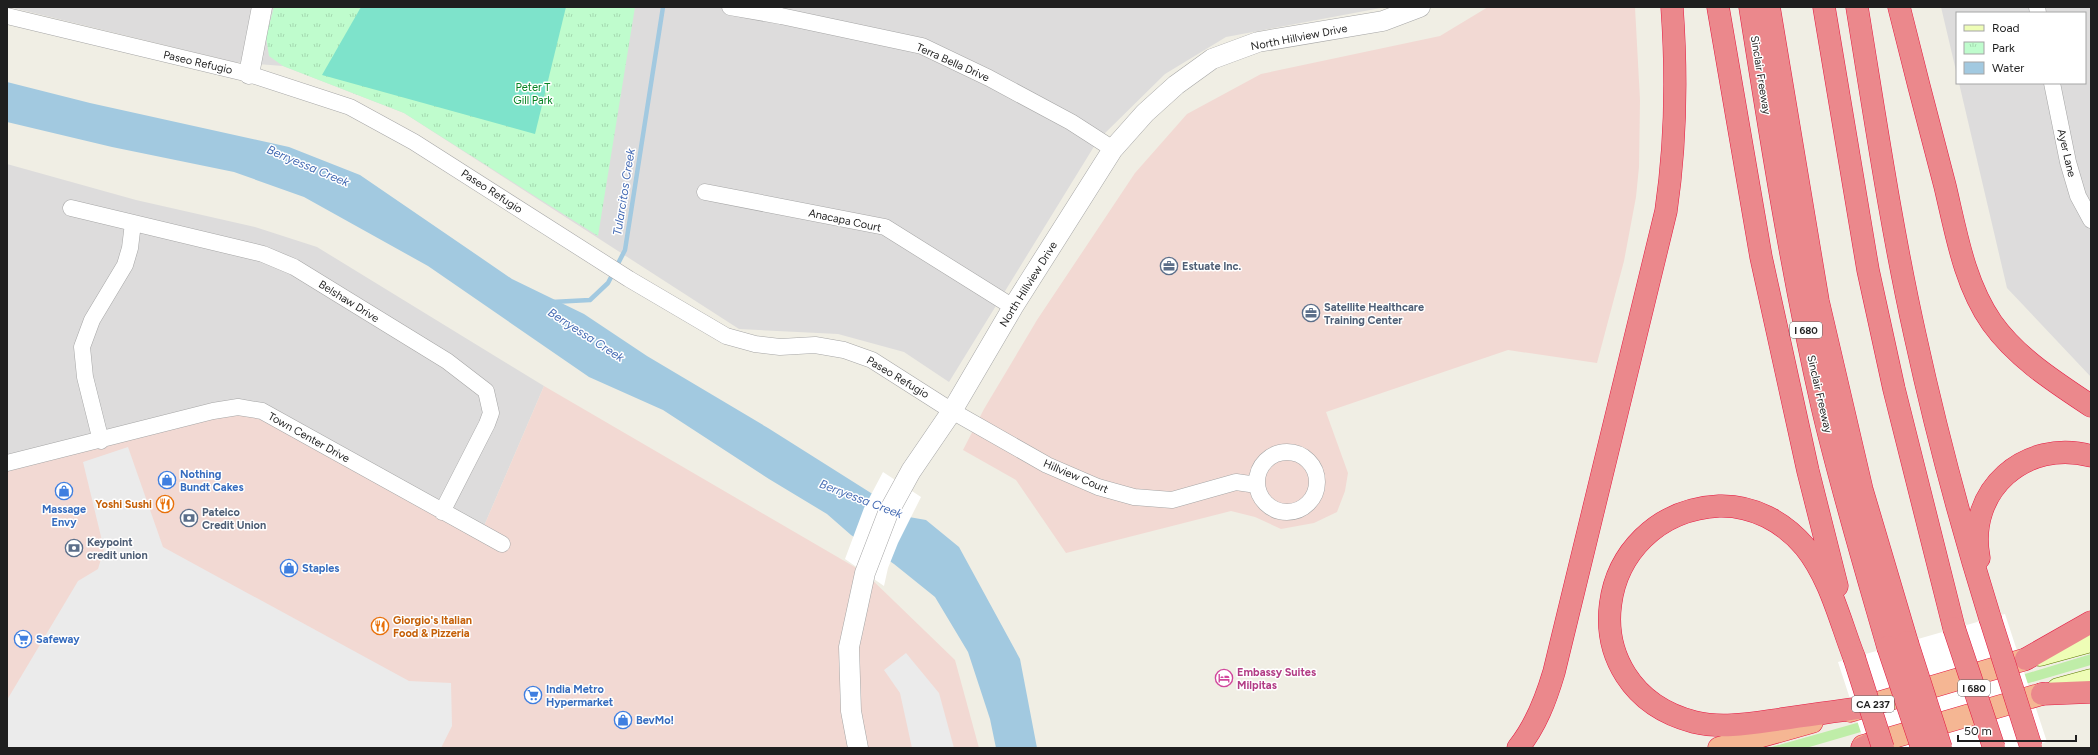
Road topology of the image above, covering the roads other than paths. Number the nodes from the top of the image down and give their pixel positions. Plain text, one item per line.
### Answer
1 (262, 7) edge
2 (730, 7) edge
3 (1420, 7) edge
4 (1672, 7) edge
5 (1718, 7) edge
6 (1750, 7) edge
7 (1769, 7) edge
8 (1824, 7) edge
9 (1857, 7) edge
10 (1899, 7) edge
11 (7, 16) edge
12 (248, 74) junction
13 (2052, 84) edge
14 (1113, 148) junction
15 (705, 192) dead end
16 (71, 208) dead end
17 (2091, 220) edge
18 (133, 223) junction
19 (1013, 307) junction
20 (2091, 406) edge
21 (952, 411) junction
22 (101, 441) junction
23 (2091, 456) edge
24 (7, 463) edge
25 (1257, 485) dead end
26 (442, 512) junction
27 (502, 544) dead end
28 (1990, 618) junction
29 (2091, 622) edge
30 (2091, 641) edge
31 (1897, 645) junction
32 (1854, 657) junction
33 (2026, 659) junction
34 (2091, 680) edge
35 (2091, 692) edge
36 (2042, 694) junction
37 (1859, 708) junction
38 (1868, 747) edge
39 (858, 748) edge
40 (1518, 748) edge
41 (1719, 748) edge
42 (1922, 748) edge
43 (1941, 748) edge
44 (1994, 748) edge
45 (2031, 748) edge

1 - 12 street
2 - 14 street, Terra Bella Drive
3 - 14 street, North Hillview Drive
4 - 40 highway
5 - 32 highway
6 - 31 highway, Sinclair Freeway / I 680
7 - 31 highway, I 680
8 - 44 highway, I 680, bridge
9 - 28 highway
10 - 20 highway
11 - 12 street, Paseo Refugio
12 - 21 street, Paseo Refugio
13 - 17 street, Ayer Lane
14 - 19 street, North Hillview Drive
15 - 19 street, Anacapa Court
16 - 18 street, Belshaw Drive
18 - 22 street
18 - 26 street, Belshaw Drive
19 - 21 street, North Hillview Drive
21 - 25 street, Hillview Court
21 - 39 street, North Hillview Drive
22 - 24 street, Town Center Drive
22 - 26 street, Town Center Drive
23 - 28 highway
26 - 27 street, Town Center Drive
28 - 45 highway, bridge
29 - 33 highway
30 - 33 main road
31 - 42 highway, Sinclair Freeway / I 680, bridge
31 - 43 highway, I 680, bridge
32 - 37 highway
32 - 38 highway, bridge
33 - 37 highway, CA 237
34 - 36 main road
35 - 36 highway
36 - 38 highway
37 - 41 highway, CA 237

